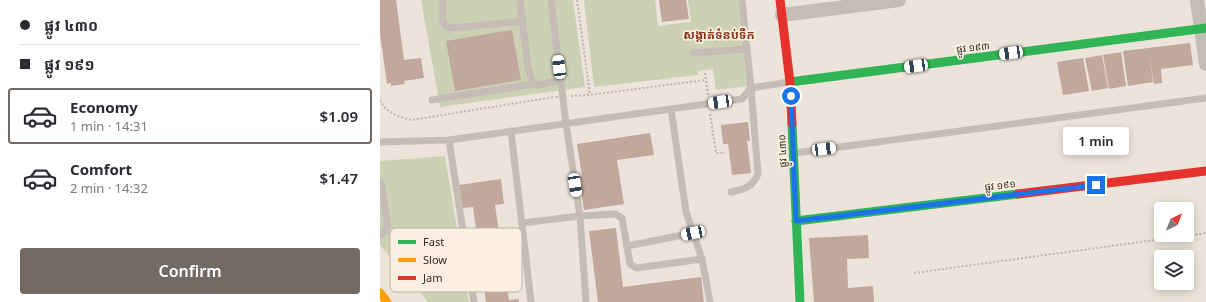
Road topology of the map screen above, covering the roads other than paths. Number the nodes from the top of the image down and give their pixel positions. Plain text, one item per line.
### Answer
1 (443, 0) edge
2 (520, 0) edge
3 (551, 0) edge
4 (742, 0) edge
5 (780, 0) edge
6 (899, 0) edge
7 (1197, 0) edge
8 (782, 15) junction
9 (523, 21) junction
10 (1204, 28) edge
11 (747, 49) junction
12 (693, 53) dead end
13 (1206, 64) edge
14 (560, 80) junction
15 (790, 82) junction
16 (533, 84) junction
17 (751, 88) junction
18 (1206, 98) edge
19 (432, 100) dead end
20 (671, 109) junction
21 (566, 124) junction
22 (511, 131) junction
23 (449, 140) junction
24 (380, 142) edge
25 (793, 153) junction
26 (1206, 171) edge
27 (381, 183) dead end
28 (730, 192) dead end
29 (580, 216) junction
30 (796, 221) junction
31 (522, 223) junction
32 (463, 228) edge
33 (693, 233) junction
34 (380, 235) edge
35 (627, 246) junction
36 (702, 259) junction
37 (472, 292) edge
38 (380, 293) edge
39 (388, 302) edge
40 (474, 302) edge
41 (530, 302) edge
42 (586, 302) edge
43 (710, 302) edge
44 (800, 302) edge

1 - 9 lane
2 - 9 lane
3 - 14 lane
4 - 11 lane
5 - 8 street, ផ្លូវ ៤៣០
6 - 8 street
7 - 10 street
8 - 15 street, ផ្លូវ ៤៣០
9 - 16 lane
10 - 13 street
10 - 15 street, ផ្លូវ ១៩៣
11 - 12 lane
11 - 17 lane
14 - 16 lane
14 - 21 lane
15 - 17 lane
15 - 25 street, ផ្លូវ ៤៣០
16 - 19 lane
17 - 20 lane
17 - 28 lane
18 - 25 lane
20 - 21 lane
20 - 33 lane
21 - 22 lane
21 - 29 lane
22 - 23 lane
22 - 31 lane
23 - 24 lane
23 - 32 lane
25 - 30 street, ផ្លូវ ៤៣០
26 - 30 street, ផ្លូវ ១៩១
27 - 34 lane
29 - 31 lane
29 - 35 lane
29 - 42 lane
30 - 44 street, ផ្លូវ ៤៣០
31 - 41 lane
33 - 35 lane
33 - 36 lane
35 - 36 lane
36 - 43 lane
37 - 40 lane
38 - 39 street

